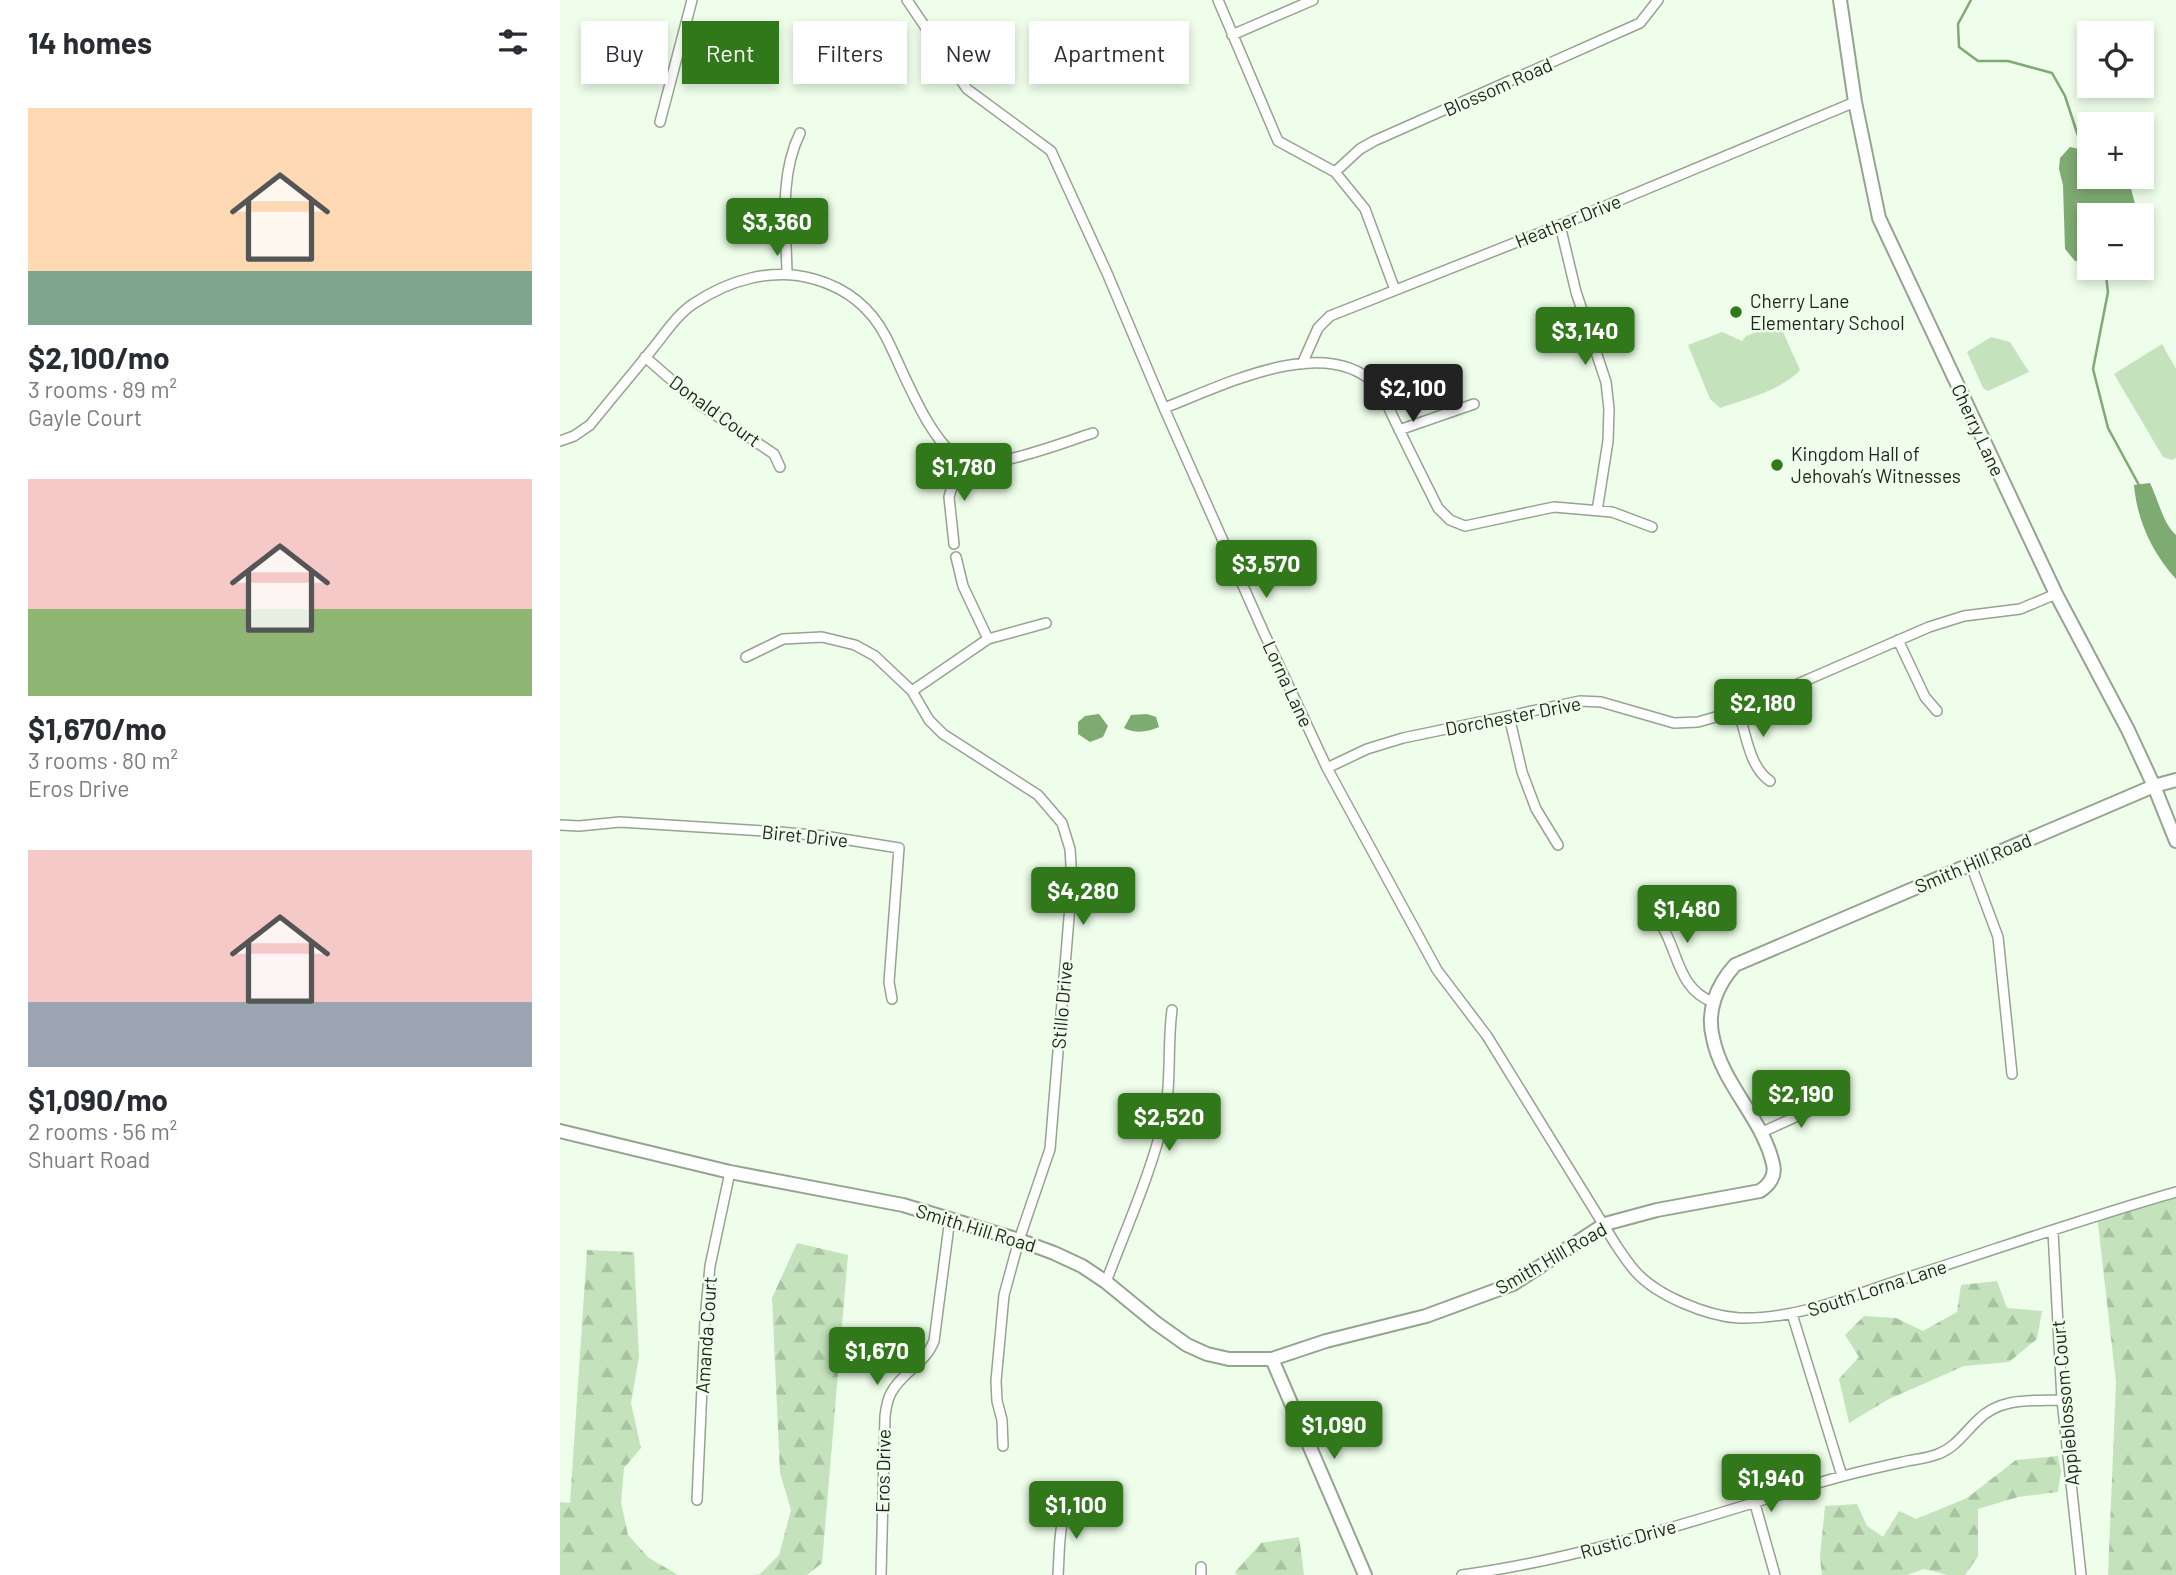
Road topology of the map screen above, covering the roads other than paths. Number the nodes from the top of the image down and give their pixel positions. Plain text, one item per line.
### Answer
1 (692, 0) edge
2 (907, 0) edge
3 (1218, 0) edge
4 (1314, 0) edge
5 (1658, 0) edge
6 (1840, 0) edge
7 (1233, 35) junction
8 (1855, 102) junction
9 (660, 122) dead end
10 (800, 132) dead end
11 (1335, 172) junction
12 (1560, 225) junction
13 (787, 273) junction
14 (1395, 290) junction
15 (645, 358) junction
16 (1302, 364) junction
17 (1474, 404) dead end
18 (1164, 408) junction
19 (1399, 430) junction
20 (1093, 433) dead end
21 (560, 441) edge
22 (960, 460) junction
23 (780, 467) dead end
24 (1597, 511) junction
25 (1652, 527) dead end
26 (954, 544) dead end
27 (956, 557) dead end
28 (2056, 594) junction
29 (1046, 623) dead end
30 (988, 639) junction
31 (1898, 640) junction
32 (746, 657) dead end
33 (912, 691) junction
34 (1738, 710) junction
35 (1937, 710) dead end
36 (1509, 716) junction
37 (1327, 768) junction
38 (2176, 780) edge
39 (1770, 781) dead end
40 (2154, 786) junction
41 (560, 825) edge
42 (2176, 841) edge
43 (1558, 845) dead end
44 (1971, 865) junction
45 (1648, 909) dead end
46 (892, 999) dead end
47 (1713, 1002) junction
48 (1172, 1010) dead end
49 (2012, 1074) dead end
50 (1838, 1109) dead end
51 (560, 1131) edge
52 (1760, 1133) junction
53 (730, 1172) junction
54 (2176, 1192) edge
55 (950, 1218) junction
56 (1605, 1224) junction
57 (2053, 1231) junction
58 (1019, 1240) junction
59 (1106, 1282) junction
60 (1792, 1314) junction
61 (1272, 1360) junction
62 (2062, 1400) junction
63 (1003, 1446) dead end
64 (1842, 1476) junction
65 (1075, 1497) dead end
66 (697, 1500) dead end
67 (1755, 1504) junction
68 (881, 1575) edge
69 (1058, 1575) edge
70 (1365, 1575) edge
71 (1462, 1575) edge
72 (1775, 1575) edge
73 (2081, 1575) edge

1 - 9 street
2 - 18 street, Lorna Lane
3 - 7 street
4 - 7 street
5 - 11 street, Blossom Road
6 - 8 street, Cherry Lane
7 - 11 street
8 - 12 street, Heather Drive
8 - 28 street, Cherry Lane
10 - 13 street
11 - 14 street
12 - 14 street, Heather Drive
12 - 24 street
13 - 15 street
13 - 22 street
14 - 16 street, Heather Drive
15 - 21 street
15 - 23 street, Donald Court
16 - 18 street
16 - 19 street
17 - 19 street
18 - 37 street, Lorna Lane
19 - 24 street
20 - 22 street
22 - 26 street
24 - 25 street
27 - 30 street
28 - 31 street, Dorchester Drive
28 - 40 street, Cherry Lane
29 - 30 street
30 - 33 street
31 - 34 street, Dorchester Drive
31 - 35 street
32 - 33 street, Stillo Drive
33 - 58 street, Stillo Drive
34 - 36 street, Dorchester Drive
34 - 39 street
36 - 37 street, Dorchester Drive
36 - 43 street
37 - 56 street, Lorna Lane
38 - 40 street, Smith Hill Road
40 - 42 street, Cherry Lane
40 - 44 street, Smith Hill Road
41 - 46 street, Biret Drive
44 - 47 street, Smith Hill Road
44 - 49 street
45 - 47 street
47 - 52 street, Smith Hill Road
48 - 59 street
50 - 52 street
51 - 53 street, Smith Hill Road
52 - 56 street, Smith Hill Road
53 - 55 street, Smith Hill Road
53 - 66 street, Amanda Court
54 - 57 street, South Lorna Lane
55 - 58 street, Smith Hill Road
55 - 68 street, Eros Drive
56 - 60 street, South Lorna Lane
56 - 61 street, Smith Hill Road
57 - 60 street, South Lorna Lane
57 - 62 street, Appleblossom Court
58 - 59 street, Smith Hill Road
58 - 63 street, Stillo Drive
59 - 61 street, Smith Hill Road
60 - 64 street
61 - 70 street
62 - 64 street, Rustic Drive
62 - 73 street, Appleblossom Court
64 - 67 street, Rustic Drive
65 - 69 street
67 - 71 street, Rustic Drive
67 - 72 street

